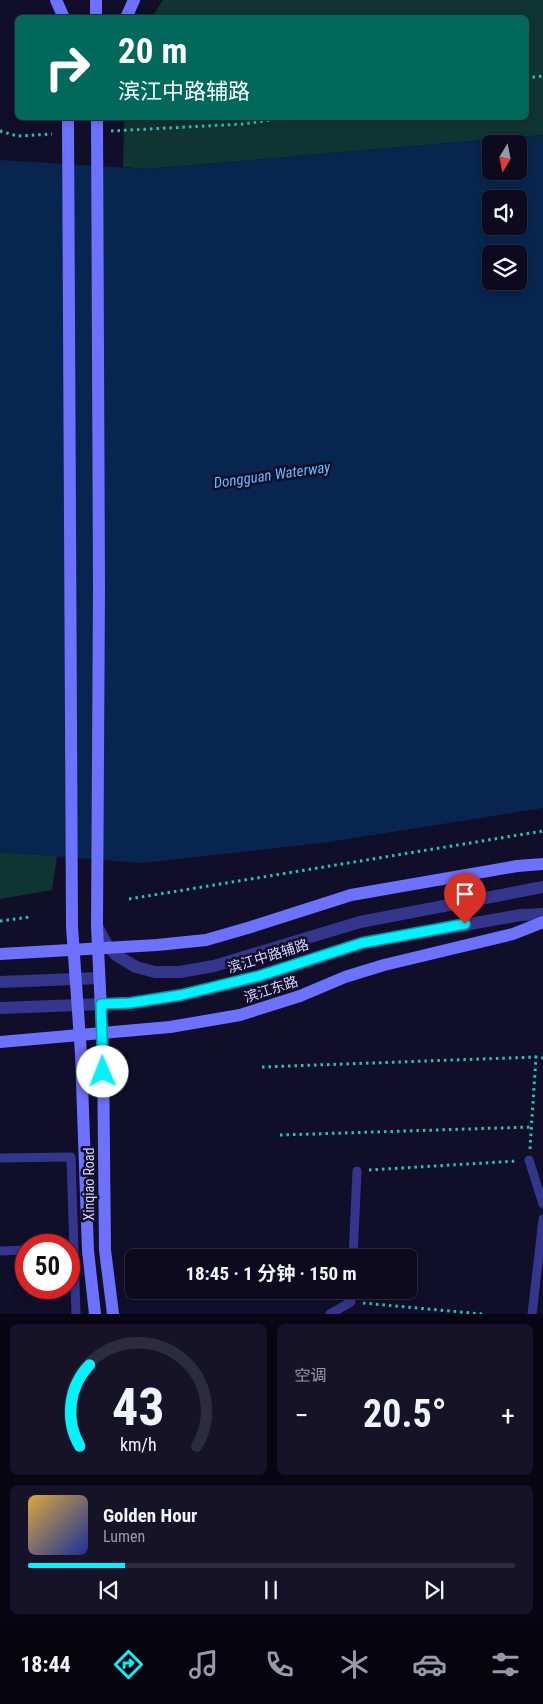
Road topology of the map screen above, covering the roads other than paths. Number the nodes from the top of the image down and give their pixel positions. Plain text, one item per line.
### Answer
1 (56, 0) edge
2 (67, 0) edge
3 (96, 0) edge
4 (134, 0) edge
5 (64, 15) edge
6 (66, 15) edge
7 (96, 15) edge
8 (127, 15) edge
9 (68, 120) edge
10 (97, 120) edge
11 (543, 864) edge
12 (543, 887) edge
13 (543, 914) edge
14 (543, 922) edge
15 (97, 926) junction
16 (0, 954) edge
17 (100, 978) junction
18 (76, 979) junction
19 (0, 982) edge
20 (101, 1004) junction
21 (78, 1005) junction
22 (0, 1008) edge
23 (0, 1042) edge
24 (0, 1158) edge
25 (529, 1160) road end
26 (357, 1171) road end
27 (543, 1204) edge
28 (543, 1219) edge
29 (71, 1234) edge
30 (353, 1249) edge
31 (15, 1250) edge
32 (0, 1251) edge
33 (541, 1260) edge
34 (75, 1299) edge
35 (351, 1299) edge
36 (76, 1314) edge
37 (95, 1314) edge
38 (113, 1314) edge
39 (330, 1314) edge
40 (532, 1314) edge

1 - 5 main road
2 - 6 main road
3 - 7 main road
4 - 8 main road
9 - 18 main road, Xinqiao Road
10 - 15 main road, Xinqiao Road
11 - 16 main road
12 - 15 street, 滨江中路辅路
13 - 20 street, 滨江中路辅路
14 - 23 main road, 滨江东路
15 - 17 main road, Xinqiao Road
17 - 18 street
17 - 20 main road, Xinqiao Road
18 - 19 street
18 - 21 main road, Xinqiao Road
20 - 21 street, 滨江中路辅路
20 - 38 main road, Xinqiao Road
21 - 22 street, 滨江中路辅路
21 - 37 main road, Xinqiao Road
24 - 29 lane
25 - 27 lane
26 - 30 lane
28 - 33 lane
31 - 32 lane
33 - 40 lane
34 - 36 lane
35 - 39 lane

